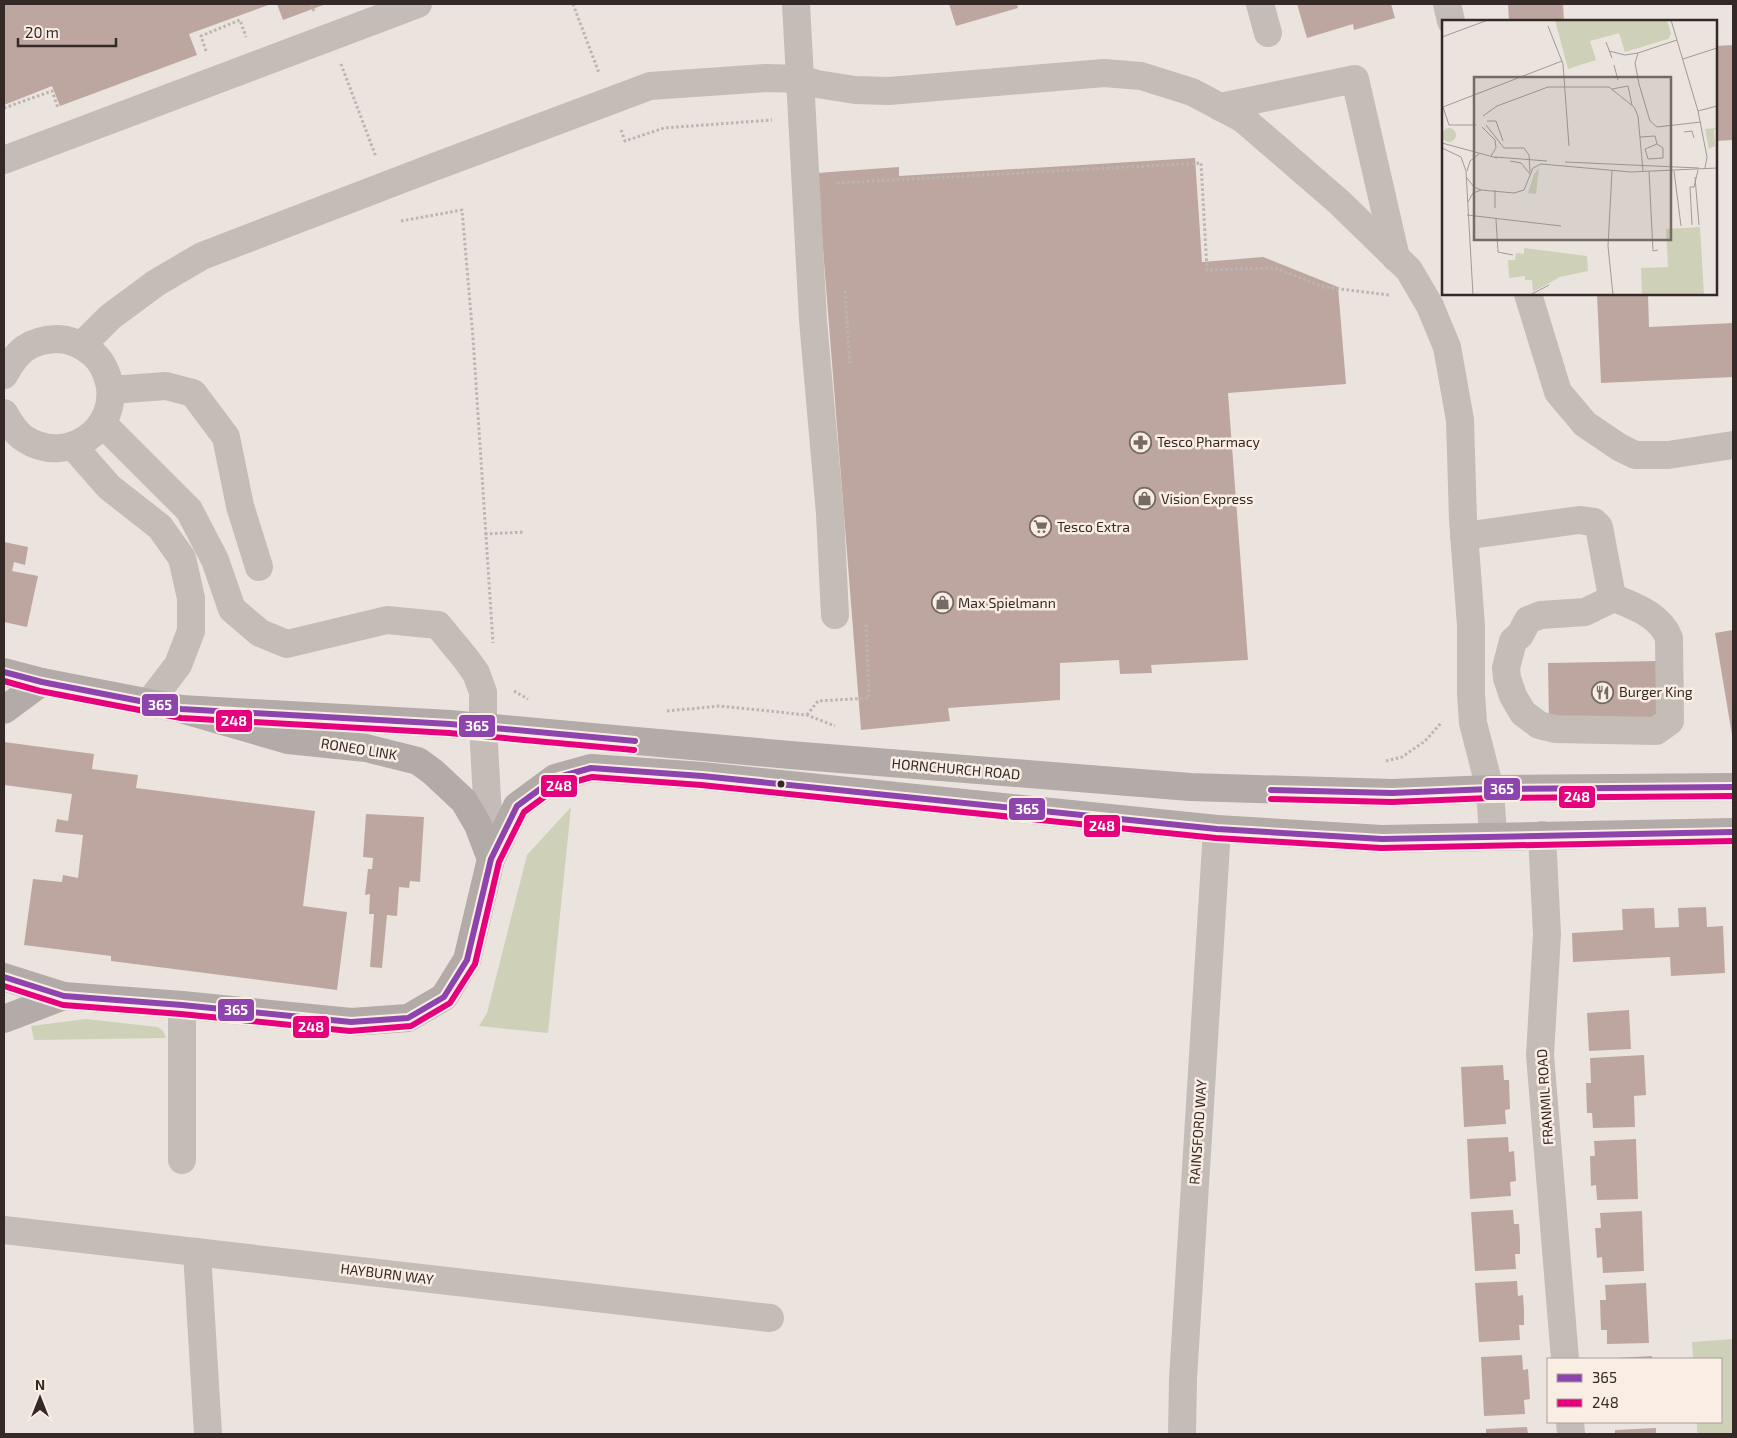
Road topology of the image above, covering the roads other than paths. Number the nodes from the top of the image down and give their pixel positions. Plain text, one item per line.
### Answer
1 (418, 4) edge
2 (796, 4) edge
3 (1260, 4) edge
4 (1448, 4) edge
5 (1451, 20) edge
6 (1268, 33) dead end
7 (801, 79) junction
8 (1220, 107) junction
9 (4, 160) edge
10 (1396, 258) junction
11 (1528, 295) edge
12 (82, 345) junction
13 (4, 374) edge
14 (111, 390) junction
15 (102, 423) junction
16 (7, 424) edge
17 (1733, 445) edge
18 (73, 446) junction
19 (1464, 536) junction
20 (259, 567) dead end
21 (1614, 598) junction
22 (835, 616) dead end
23 (4, 672) edge
24 (42, 682) junction
25 (148, 704) junction
26 (4, 710) edge
27 (181, 710) junction
28 (483, 727) junction
29 (1733, 787) edge
30 (1490, 790) junction
31 (1217, 829) junction
32 (1733, 832) edge
33 (1542, 835) junction
34 (1493, 836) junction
35 (490, 859) junction
36 (4, 977) edge
37 (64, 996) junction
38 (182, 1004) junction
39 (4, 1019) edge
40 (182, 1160) dead end
41 (4, 1230) edge
42 (197, 1252) junction
43 (770, 1318) dead end
44 (1565, 1358) edge
45 (208, 1434) edge
46 (1182, 1434) edge

1 - 9 street
2 - 7 street
3 - 6 street
4 - 5 street
7 - 8 street
7 - 12 street
7 - 22 street
8 - 10 street
8 - 10 street
10 - 19 street
11 - 17 street
12 - 13 street
12 - 14 street
14 - 15 street
14 - 20 street
15 - 18 street
15 - 28 street
16 - 18 street
18 - 25 street
19 - 21 street
19 - 30 street
21 - 21 street
23 - 24 main road
24 - 25 main road
24 - 26 main road
25 - 27 main road
27 - 28 main road, HORNCHURCH ROAD
27 - 35 main road, RONEO LINK
28 - 30 main road, HORNCHURCH ROAD
28 - 35 street
29 - 30 main road, HORNCHURCH ROAD
30 - 34 street
31 - 34 main road
31 - 35 main road
31 - 46 street, RAINSFORD WAY
32 - 33 main road
33 - 34 main road
33 - 44 street, FRANMIL ROAD
35 - 38 main road
36 - 37 main road
37 - 38 main road
37 - 39 main road
38 - 40 street
41 - 42 street, HAYBURN WAY
42 - 43 street, HAYBURN WAY
42 - 45 street

